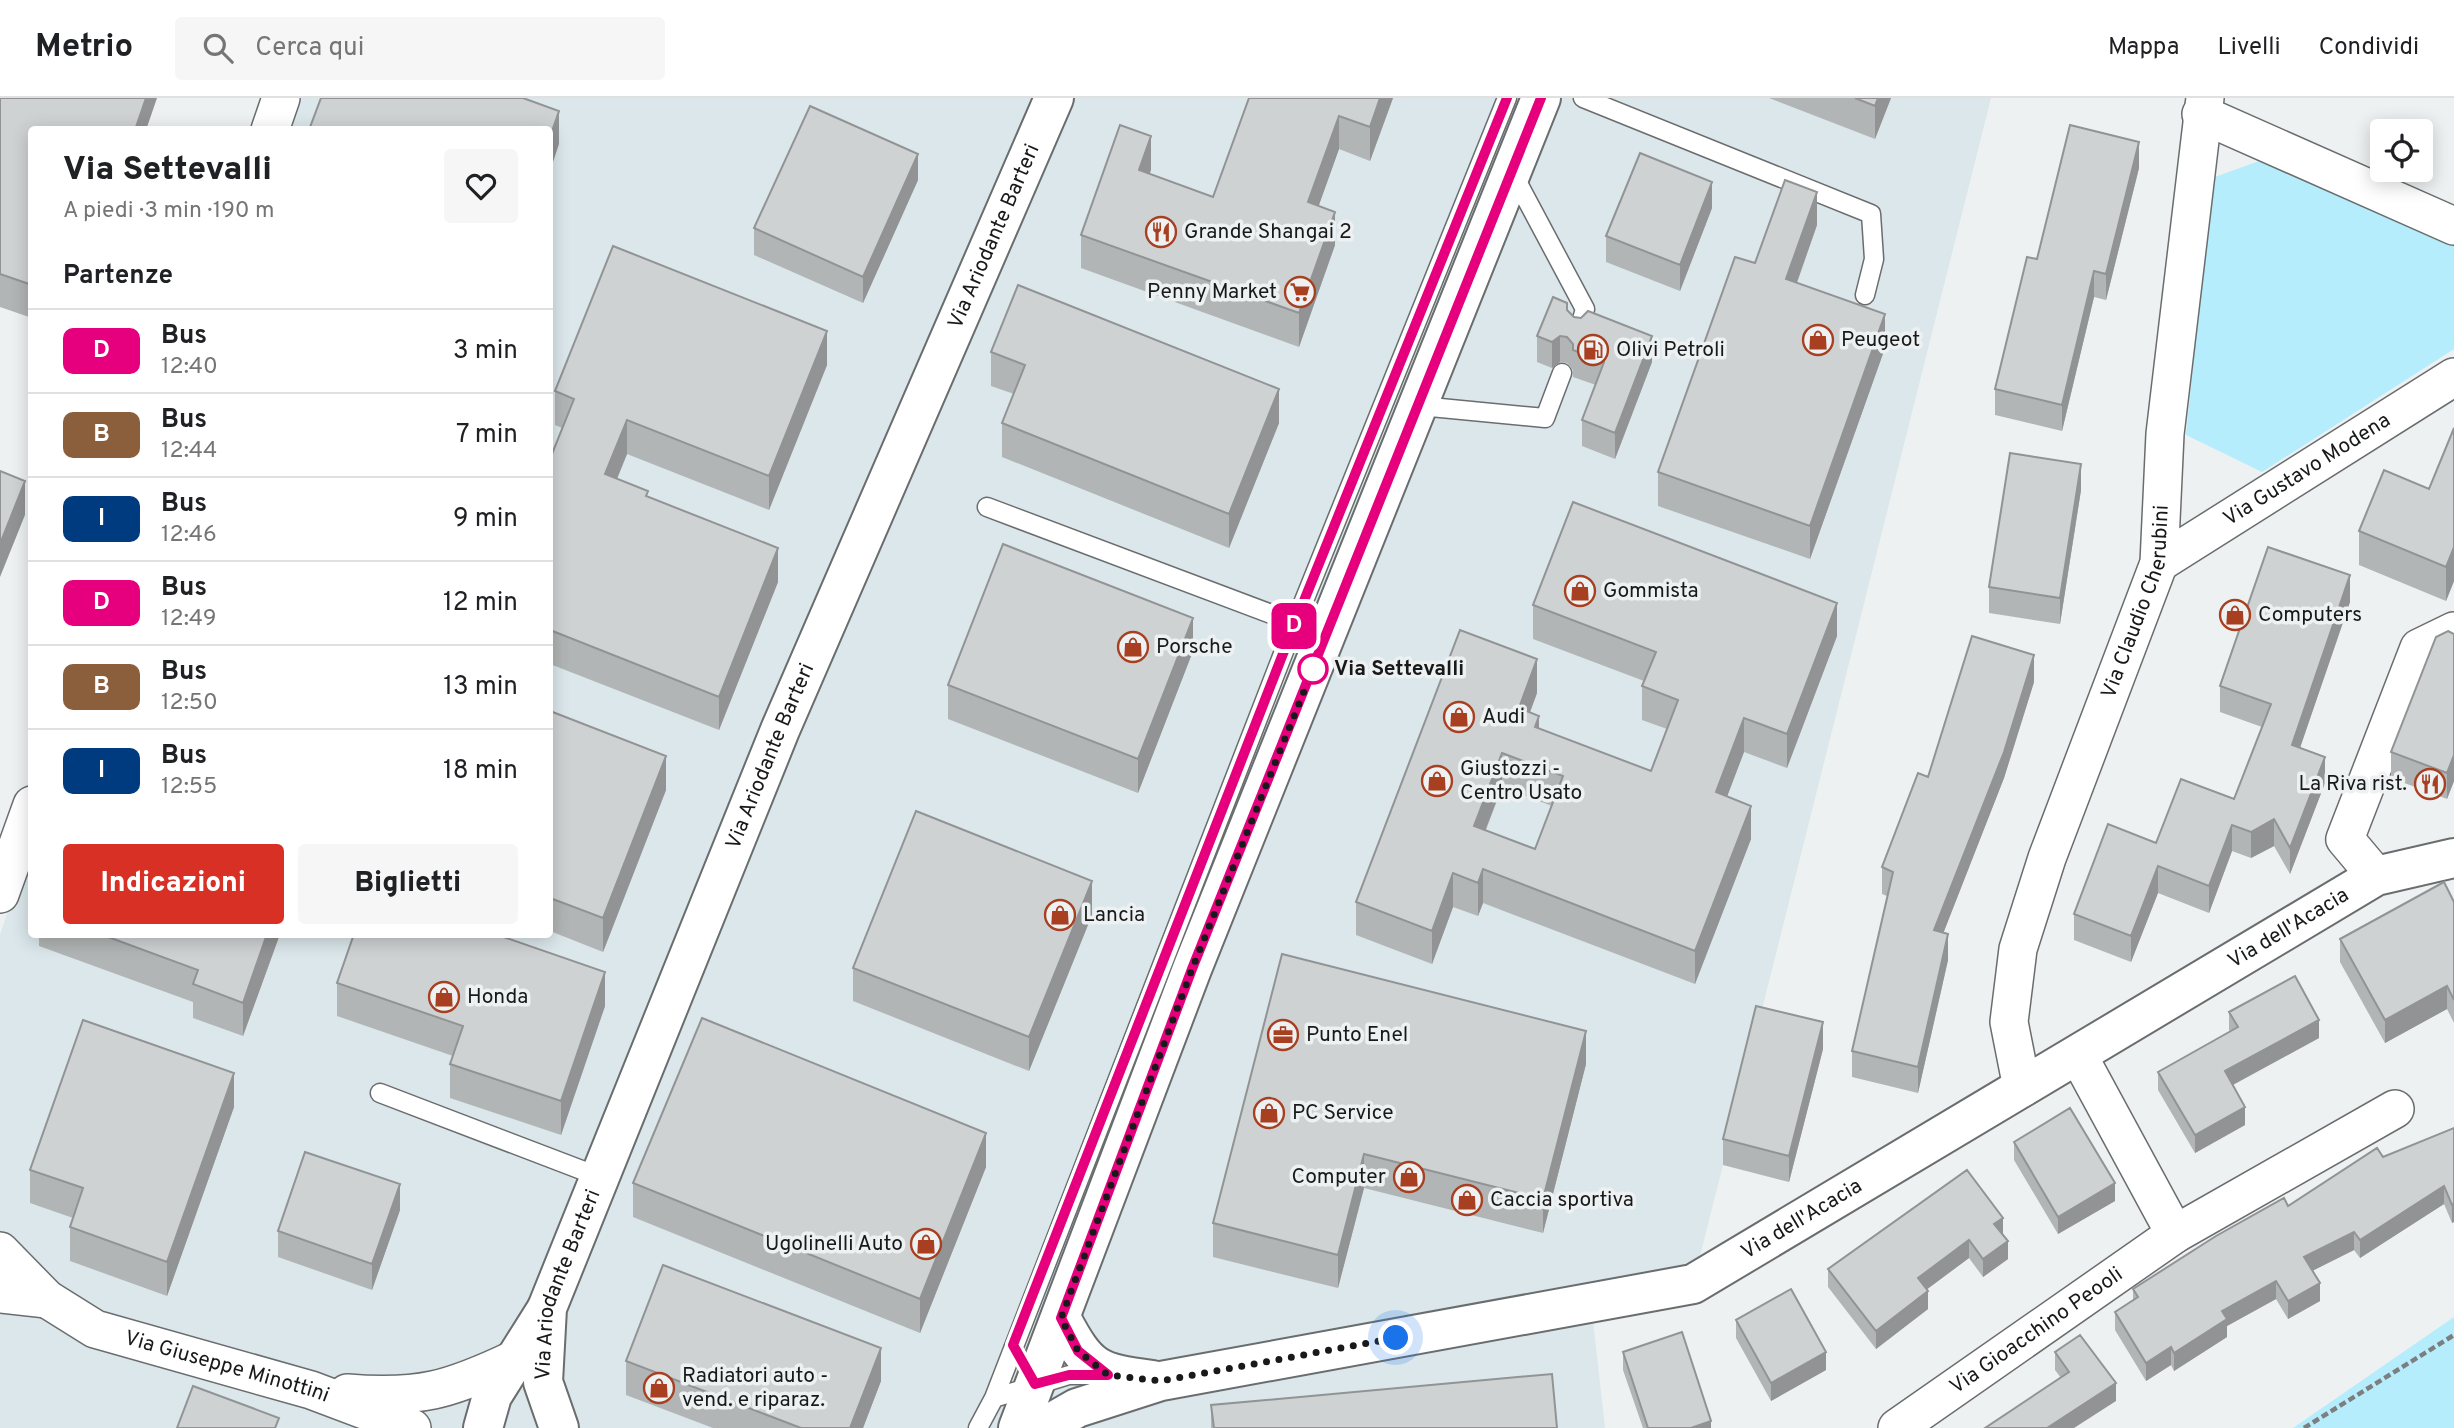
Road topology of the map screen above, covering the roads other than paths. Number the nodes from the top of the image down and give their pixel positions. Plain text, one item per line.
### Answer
1 (281, 98) edge
2 (1054, 98) edge
3 (1507, 98) edge
4 (1541, 98) edge
5 (1583, 98) edge
6 (2203, 106) edge
7 (271, 126) edge
8 (1512, 171) junction
9 (2454, 226) edge
10 (1865, 295) dead end
11 (1578, 333) edge
12 (1562, 373) dead end
13 (2454, 377) edge
14 (1420, 406) junction
15 (986, 507) dead end
16 (2159, 563) junction
17 (1295, 623) junction
18 (2454, 631) edge
19 (28, 816) edge
20 (2454, 858) edge
21 (2376, 876) junction
22 (0, 894) edge
23 (2078, 1055) junction
24 (2022, 1087) junction
25 (380, 1093) dead end
26 (2395, 1109) dead end
27 (600, 1177) junction
28 (2175, 1234) junction
29 (0, 1251) edge
30 (0, 1294) edge
31 (47, 1299) junction
32 (547, 1308) junction
33 (1061, 1318) junction
34 (1013, 1345) junction
35 (515, 1359) junction
36 (1108, 1375) junction
37 (1161, 1381) junction
38 (1035, 1384) junction
39 (311, 1390) junction
40 (1077, 1408) junction
41 (998, 1413) edge
42 (412, 1428) edge
43 (483, 1428) edge
44 (559, 1428) edge
45 (978, 1428) edge
46 (1018, 1428) edge
47 (1042, 1428) edge
48 (1897, 1428) edge

1 - 7 street
2 - 27 main road, Via Ariodante Barteri
3 - 17 lane
4 - 8 main road
5 - 10 lane
6 - 9 street
6 - 16 street, Via Claudio Cherubini
8 - 11 lane
8 - 14 main road
12 - 14 lane
13 - 16 street, Via Gustavo Modena
14 - 33 main road
15 - 17 lane
16 - 24 street, Via Claudio Cherubini
17 - 34 lane
18 - 21 street, Via dell'Acacia
19 - 22 street
20 - 21 main road, Via dell'Acacia
21 - 23 main road, Via dell'Acacia
23 - 24 main road, Via dell'Acacia
23 - 28 street
24 - 37 main road, Via dell'Acacia
25 - 27 lane
26 - 28 street, Via Gioacchino Peooli
27 - 32 main road, Via Ariodante Barteri
28 - 48 street, Via Gioacchino Peooli
29 - 31 street, Via Giuseppe Minottini
30 - 31 street, Via Giuseppe Minottini
31 - 39 street, Via Giuseppe Minottini
32 - 35 main road
32 - 44 main road, Via Ariodante Barteri
33 - 36 main road
33 - 38 main road
34 - 38 lane
34 - 41 lane
35 - 39 street
35 - 43 main road
36 - 37 main road
36 - 38 lane
37 - 40 main road
38 - 40 lane
38 - 41 main road
38 - 46 main road
39 - 42 street, Via Giuseppe Minottini
40 - 47 main road
41 - 45 lane

